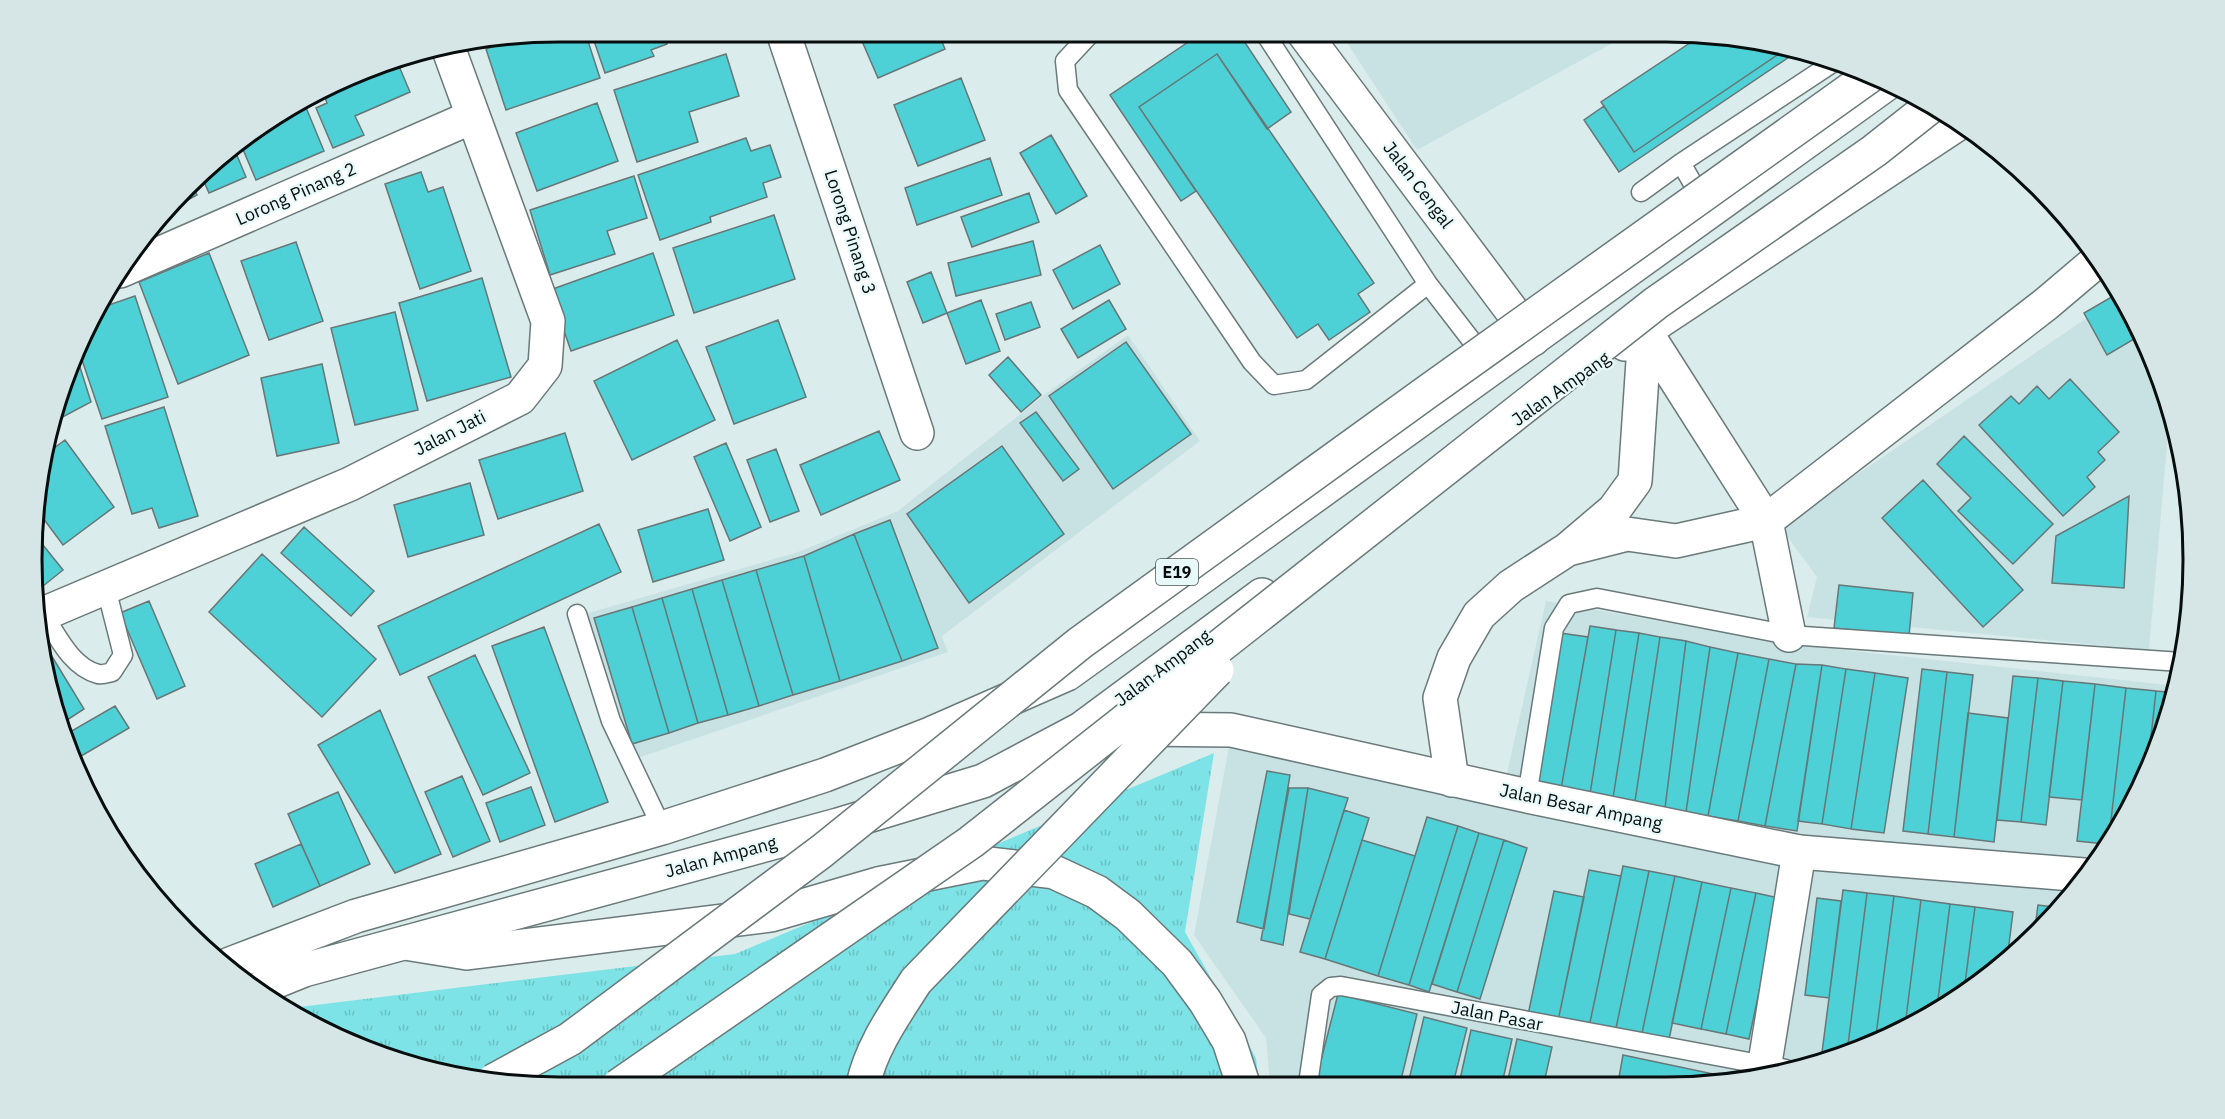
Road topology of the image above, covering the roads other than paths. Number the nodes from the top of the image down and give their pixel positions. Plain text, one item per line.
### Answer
1 (786, 42) edge
2 (1083, 42) edge
3 (1271, 42) edge
4 (1310, 42) edge
5 (450, 54) edge
6 (1826, 67) edge
7 (1863, 81) edge
8 (1879, 88) edge
9 (1924, 111) edge
10 (472, 117) junction
11 (1951, 128) edge
12 (1681, 163) junction
13 (1641, 192) dead end
14 (1710, 212) junction
15 (134, 265) edge
16 (2092, 266) edge
17 (1613, 282) junction
18 (1428, 284) junction
19 (1645, 331) junction
20 (1533, 339) junction
21 (1493, 368) junction
22 (917, 433) dead end
23 (1766, 521) junction
24 (1568, 549) junction
25 (1308, 576) junction
26 (106, 588) junction
27 (45, 613) edge
28 (577, 614) dead end
29 (46, 622) edge
30 (1789, 635) junction
31 (2173, 661) edge
32 (1082, 729) junction
33 (1452, 780) junction
34 (1527, 796) junction
35 (662, 828) junction
36 (1799, 852) junction
37 (2076, 874) edge
38 (405, 942) junction
39 (234, 962) edge
40 (266, 986) edge
41 (1772, 1066) edge
42 (1761, 1068) edge
43 (505, 1074) edge
44 (631, 1077) edge
45 (864, 1077) edge
46 (1241, 1077) edge
47 (1309, 1077) edge

1 - 22 main road, Lorong Pinang 3
2 - 18 lane
3 - 18 lane
4 - 20 main road, Jalan Cengal
5 - 10 main road, Jalan Jati
6 - 12 lane
7 - 43 main road, E19, bridge
8 - 14 main road
9 - 25 main road, bridge
10 - 15 main road, Lorong Pinang 2
10 - 26 main road, Jalan Jati
11 - 19 main road, Jalan Ampang
12 - 13 lane
12 - 14 lane
14 - 17 main road
16 - 23 main road
17 - 19 main road
17 - 20 main road
18 - 21 lane
19 - 23 main road
19 - 24 main road
19 - 32 main road, Jalan Ampang
20 - 21 main road
21 - 35 main road
23 - 24 main road
23 - 30 main road
24 - 33 main road
25 - 44 main road, bridge
25 - 45 main road, bridge
26 - 27 main road, Jalan Jati
26 - 29 lane
28 - 35 lane
30 - 31 lane
30 - 34 lane
32 - 33 main road, Jalan Besar Ampang
32 - 38 main road, Jalan Ampang
33 - 34 main road, Jalan Besar Ampang
34 - 36 main road, Jalan Besar Ampang
35 - 39 main road
36 - 37 main road, Jalan Besar Ampang
36 - 41 main road
38 - 40 main road, Jalan Ampang
38 - 46 main road
42 - 47 lane, Jalan Pasar

